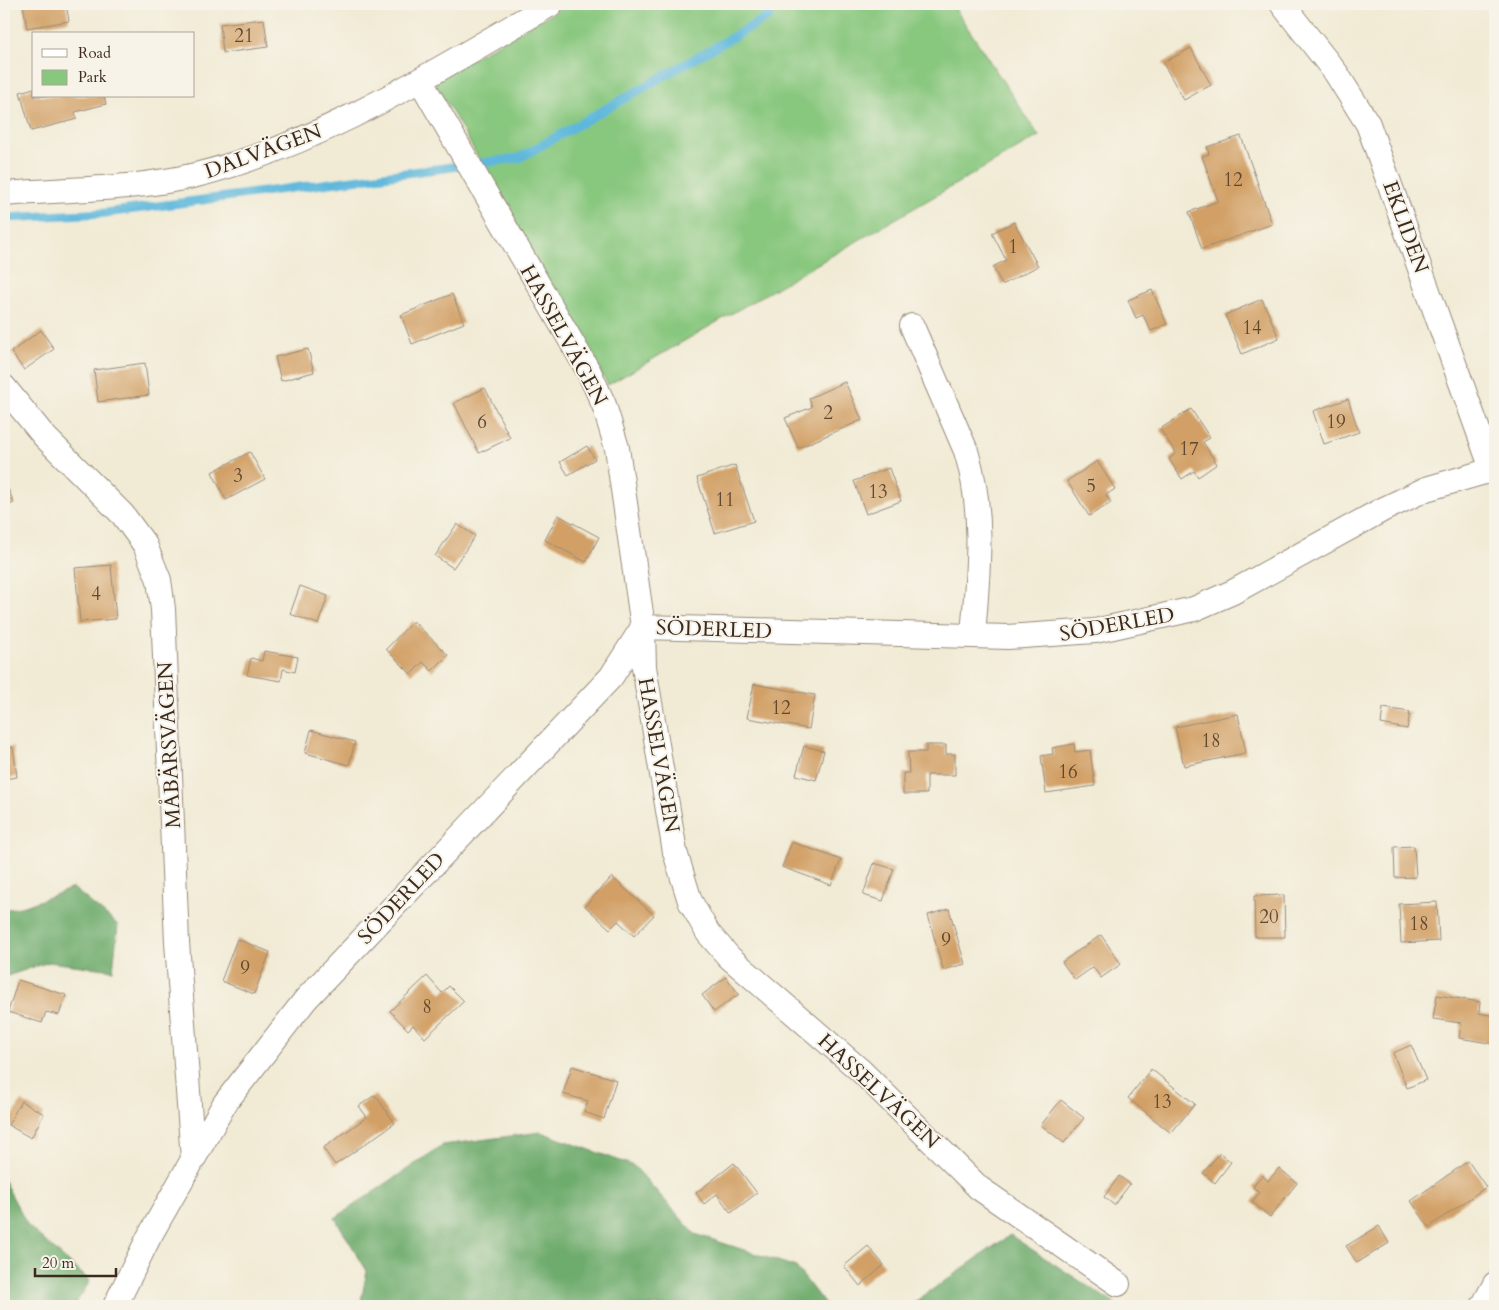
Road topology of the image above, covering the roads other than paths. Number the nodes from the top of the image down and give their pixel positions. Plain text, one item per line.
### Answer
1 (551, 4) edge
2 (1282, 4) edge
3 (420, 80) junction
4 (4, 194) edge
5 (912, 326) dead end
6 (4, 387) edge
7 (1494, 469) edge
8 (643, 627) junction
9 (973, 635) junction
10 (193, 1159) junction
11 (1118, 1284) dead end
12 (1495, 1284) edge
13 (115, 1306) edge
14 (1484, 1306) edge

1 - 3 street, DALVÄGEN
2 - 7 street, EKLIDEN
3 - 4 street, DALVÄGEN
3 - 8 street, HASSELVÄGEN
5 - 9 street
6 - 10 street, MÅBÄRSVÄGEN
7 - 9 street, SÖDERLED
8 - 9 street, SÖDERLED
8 - 10 street, SÖDERLED
8 - 11 street, HASSELVÄGEN
10 - 13 street, SÖDERLED
12 - 14 street

